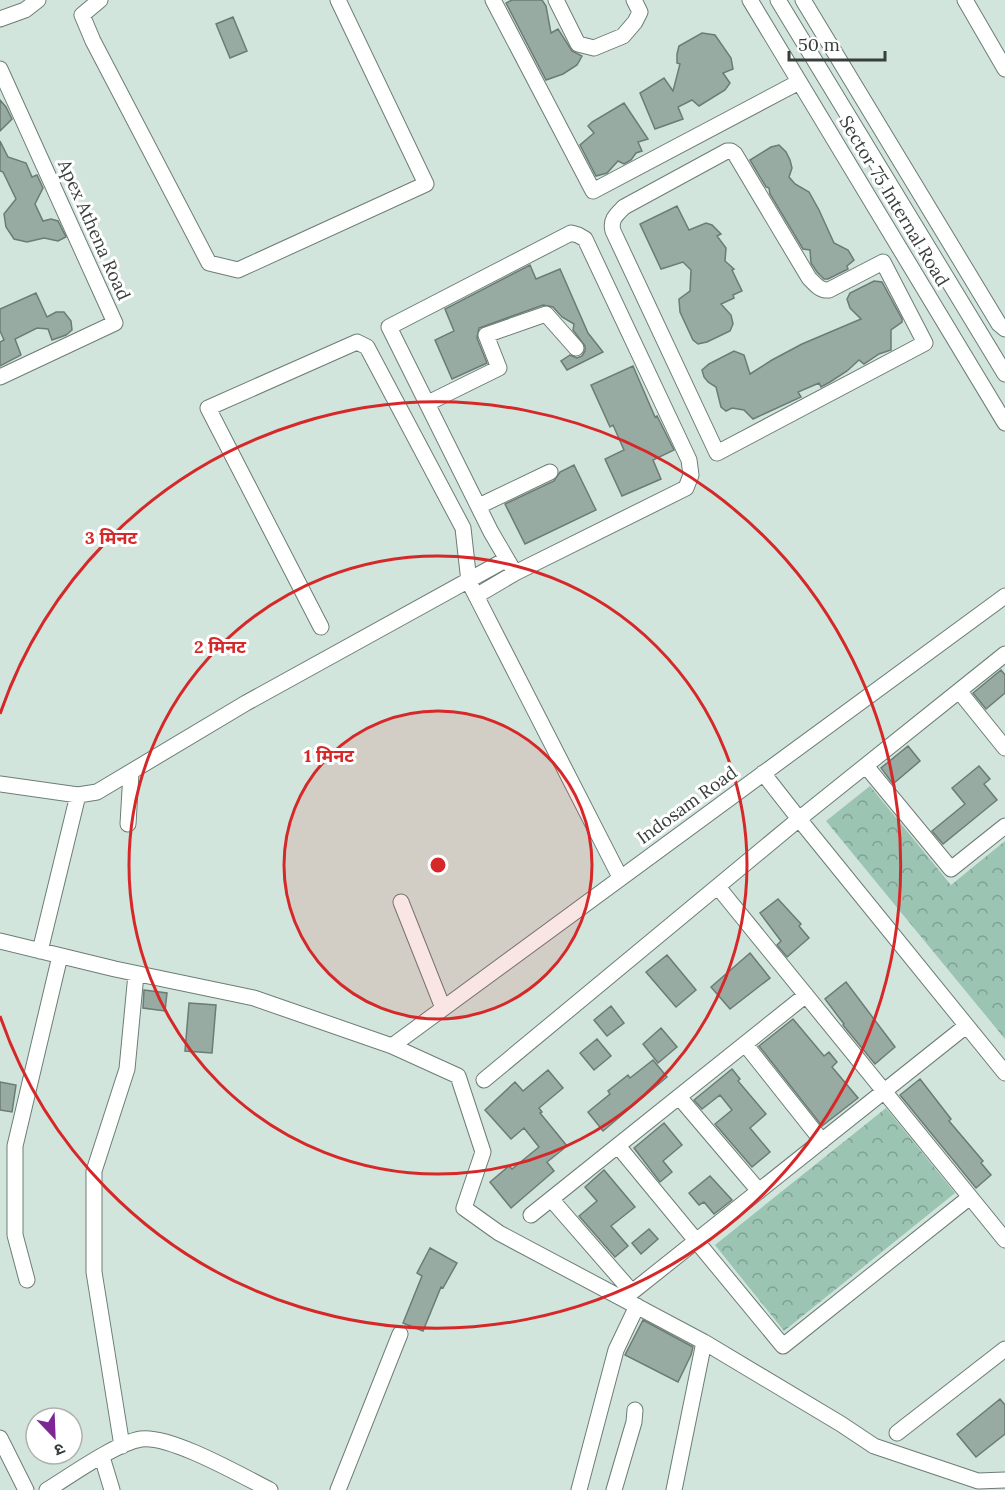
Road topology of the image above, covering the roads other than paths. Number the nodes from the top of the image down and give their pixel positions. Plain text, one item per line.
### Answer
1 (38, 0) edge
2 (100, 0) edge
3 (338, 0) edge
4 (493, 0) edge
5 (556, 0) edge
6 (634, 0) edge
7 (750, 0) edge
8 (778, 0) edge
9 (803, 0) edge
10 (965, 0) edge
11 (0, 19) edge
12 (0, 69) edge
13 (1005, 69) edge
14 (799, 82) junction
15 (901, 250) junction
16 (883, 262) junction
17 (1005, 329) edge
18 (576, 348) dead end
19 (1005, 374) edge
20 (0, 377) edge
21 (428, 403) junction
22 (1005, 423) edge
23 (550, 472) dead end
24 (479, 506) junction
25 (507, 559) junction
26 (515, 573) junction
27 (469, 582) junction
28 (476, 596) junction
29 (1005, 596) edge
30 (321, 627) dead end
31 (1005, 654) edge
32 (959, 691) junction
33 (1005, 748) edge
34 (866, 766) junction
35 (131, 773) junction
36 (763, 773) junction
37 (0, 784) edge
38 (78, 795) junction
39 (799, 819) junction
40 (128, 824) dead end
41 (1005, 826) edge
42 (620, 877) junction
43 (718, 887) junction
44 (401, 902) dead end
45 (0, 941) edge
46 (40, 951) junction
47 (60, 956) junction
48 (136, 974) junction
49 (806, 995) junction
50 (443, 1008) junction
51 (966, 1026) junction
52 (745, 1044) junction
53 (392, 1046) junction
54 (1005, 1073) edge
55 (484, 1080) dead end
56 (884, 1092) junction
57 (679, 1097) junction
58 (822, 1141) junction
59 (618, 1146) junction
60 (759, 1191) junction
61 (970, 1197) junction
62 (551, 1199) junction
63 (531, 1215) dead end
64 (1005, 1240) edge
65 (696, 1241) junction
66 (27, 1280) dead end
67 (637, 1306) junction
68 (400, 1334) dead end
69 (704, 1342) junction
70 (1005, 1349) edge
71 (635, 1410) dead end
72 (897, 1433) dead end
73 (0, 1438) edge
74 (122, 1446) junction
75 (102, 1457) junction
76 (1005, 1480) edge
77 (26, 1490) edge
78 (47, 1490) edge
79 (112, 1490) edge
80 (270, 1490) edge
81 (338, 1490) edge
82 (579, 1490) edge
83 (614, 1490) edge
84 (674, 1490) edge

1 - 11 street
2 - 3 street
4 - 14 street
5 - 6 street
7 - 14 street, Sector 75 Internal Road
8 - 19 street, Sector 75 Internal Road
9 - 17 street
10 - 13 street
12 - 20 street, Apex Athena Road
14 - 15 street, Sector 75 Internal Road
15 - 16 street
15 - 22 street, Sector 75 Internal Road
16 - 16 street
18 - 21 street
21 - 24 street
21 - 26 street
23 - 24 street
24 - 25 street
25 - 26 street
25 - 27 street
26 - 28 street
27 - 28 street
27 - 30 street
27 - 35 street
28 - 42 street
29 - 36 street, Indosam Road
31 - 32 street
32 - 33 street
32 - 34 street
34 - 39 street
34 - 41 street
35 - 38 street
35 - 40 street
36 - 39 street
36 - 42 street, Indosam Road
37 - 38 street
38 - 46 street
39 - 43 street
39 - 51 street
42 - 50 street, Indosam Road
43 - 49 street
43 - 55 street
44 - 50 street
45 - 46 street
46 - 47 street
47 - 48 street
47 - 66 street
48 - 53 street
48 - 74 street
49 - 52 street
49 - 56 street
50 - 53 street, Indosam Road
51 - 54 street
51 - 56 street
52 - 57 street
52 - 58 street
53 - 67 street
56 - 58 street
56 - 61 street
57 - 59 street
57 - 60 street
58 - 60 street
59 - 62 street
59 - 65 street
60 - 65 street
61 - 64 street
61 - 65 street
62 - 63 street
62 - 65 street
67 - 69 street
67 - 82 street
68 - 81 street
69 - 76 street
69 - 84 street
70 - 72 street
71 - 83 street
73 - 77 street
74 - 75 street
74 - 80 street
75 - 78 street
75 - 79 street

